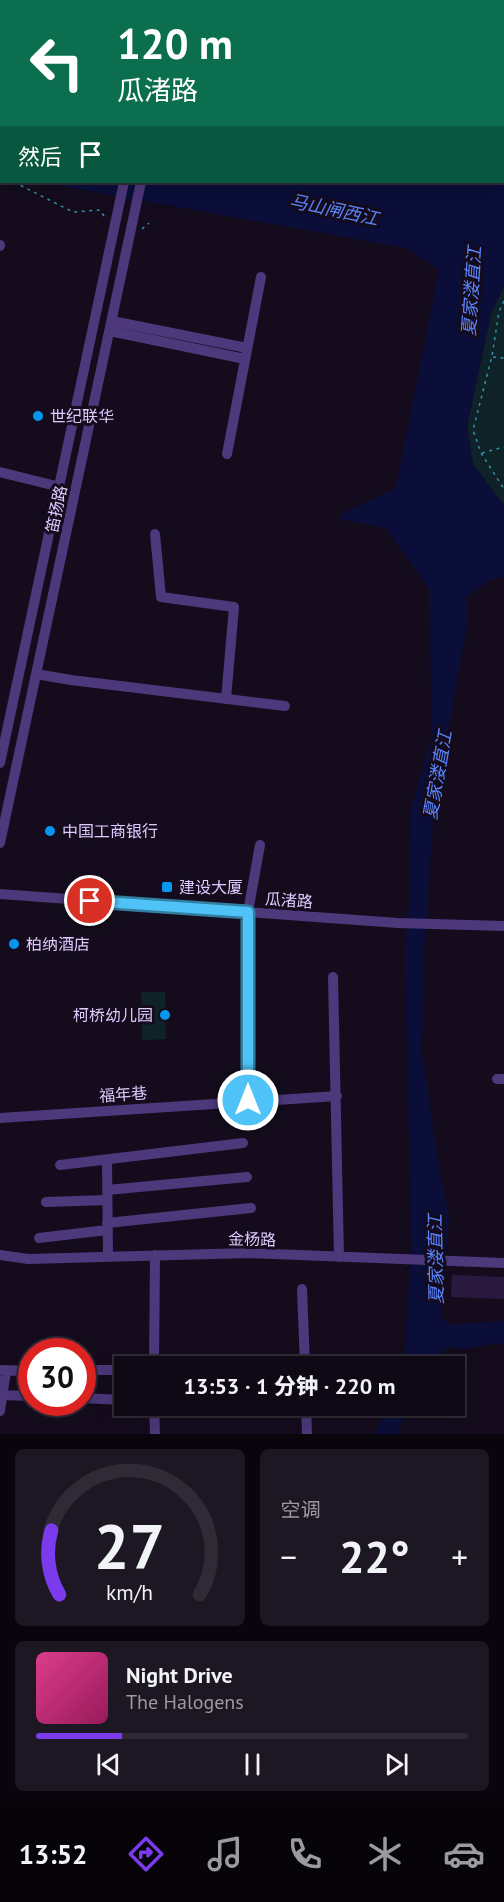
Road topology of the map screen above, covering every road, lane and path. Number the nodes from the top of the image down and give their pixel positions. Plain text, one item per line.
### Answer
1 (16, 183) edge
2 (124, 183) edge
3 (141, 183) edge
4 (100, 210) dead end
5 (261, 277) dead end
6 (504, 301) edge
7 (111, 326) junction
8 (246, 354) junction
9 (492, 357) junction
10 (504, 358) edge
11 (504, 447) edge
12 (481, 453) junction
13 (227, 454) dead end
14 (0, 472) edge
15 (60, 487) junction
16 (504, 489) edge
17 (155, 534) dead end
18 (36, 674) junction
19 (226, 699) junction
20 (285, 706) dead end
21 (0, 763) edge
22 (0, 843) edge
23 (260, 845) dead end
24 (0, 894) edge
25 (248, 912) junction
26 (504, 926) edge
27 (333, 977) dead end
28 (337, 1096) junction
29 (248, 1100) junction
30 (0, 1118) edge
31 (243, 1143) dead end
32 (107, 1160) junction
33 (60, 1165) dead end
34 (247, 1177) dead end
35 (107, 1195) junction
36 (46, 1202) dead end
37 (251, 1208) dead end
38 (107, 1226) junction
39 (39, 1238) dead end
40 (0, 1255) edge
41 (108, 1256) junction
42 (155, 1256) junction
43 (339, 1257) junction
44 (504, 1263) edge
45 (302, 1289) dead end
46 (154, 1356) edge
47 (305, 1356) edge
48 (3, 1370) edge
49 (96, 1370) edge
50 (114, 1370) edge
51 (18, 1371) edge
52 (2, 1395) edge
53 (18, 1396) edge
54 (96, 1399) edge
55 (114, 1400) edge
56 (0, 1410) edge
57 (154, 1416) edge
58 (306, 1416) edge
59 (155, 1434) edge
60 (307, 1434) edge

1 - 4 path
2 - 15 street, 笛扬路
3 - 7 street, 笛扬路
5 - 8 street
6 - 9 path
7 - 8 street
7 - 18 street, 笛扬路
8 - 13 street
9 - 10 path
9 - 12 path
11 - 12 path
12 - 16 path
14 - 15 street
15 - 21 street, 笛扬路
17 - 19 street
18 - 19 street
18 - 22 street, 笛扬路
19 - 20 street
23 - 25 street
24 - 25 street, 瓜渚路
25 - 26 street, 瓜渚路
25 - 29 street
27 - 28 street
28 - 29 street, 福年巷
28 - 43 street
29 - 30 street, 福年巷
31 - 32 street
32 - 33 street
32 - 35 street
34 - 35 street
35 - 36 street
35 - 38 street
37 - 38 street
38 - 39 street
38 - 41 street
40 - 41 street, 金杨路
41 - 42 street, 金杨路
42 - 43 street, 金杨路
42 - 46 street
43 - 44 street, 金杨路
45 - 47 street
48 - 51 street
48 - 52 street
49 - 50 street
52 - 53 street
52 - 56 street
54 - 55 street
57 - 59 street
58 - 60 street

